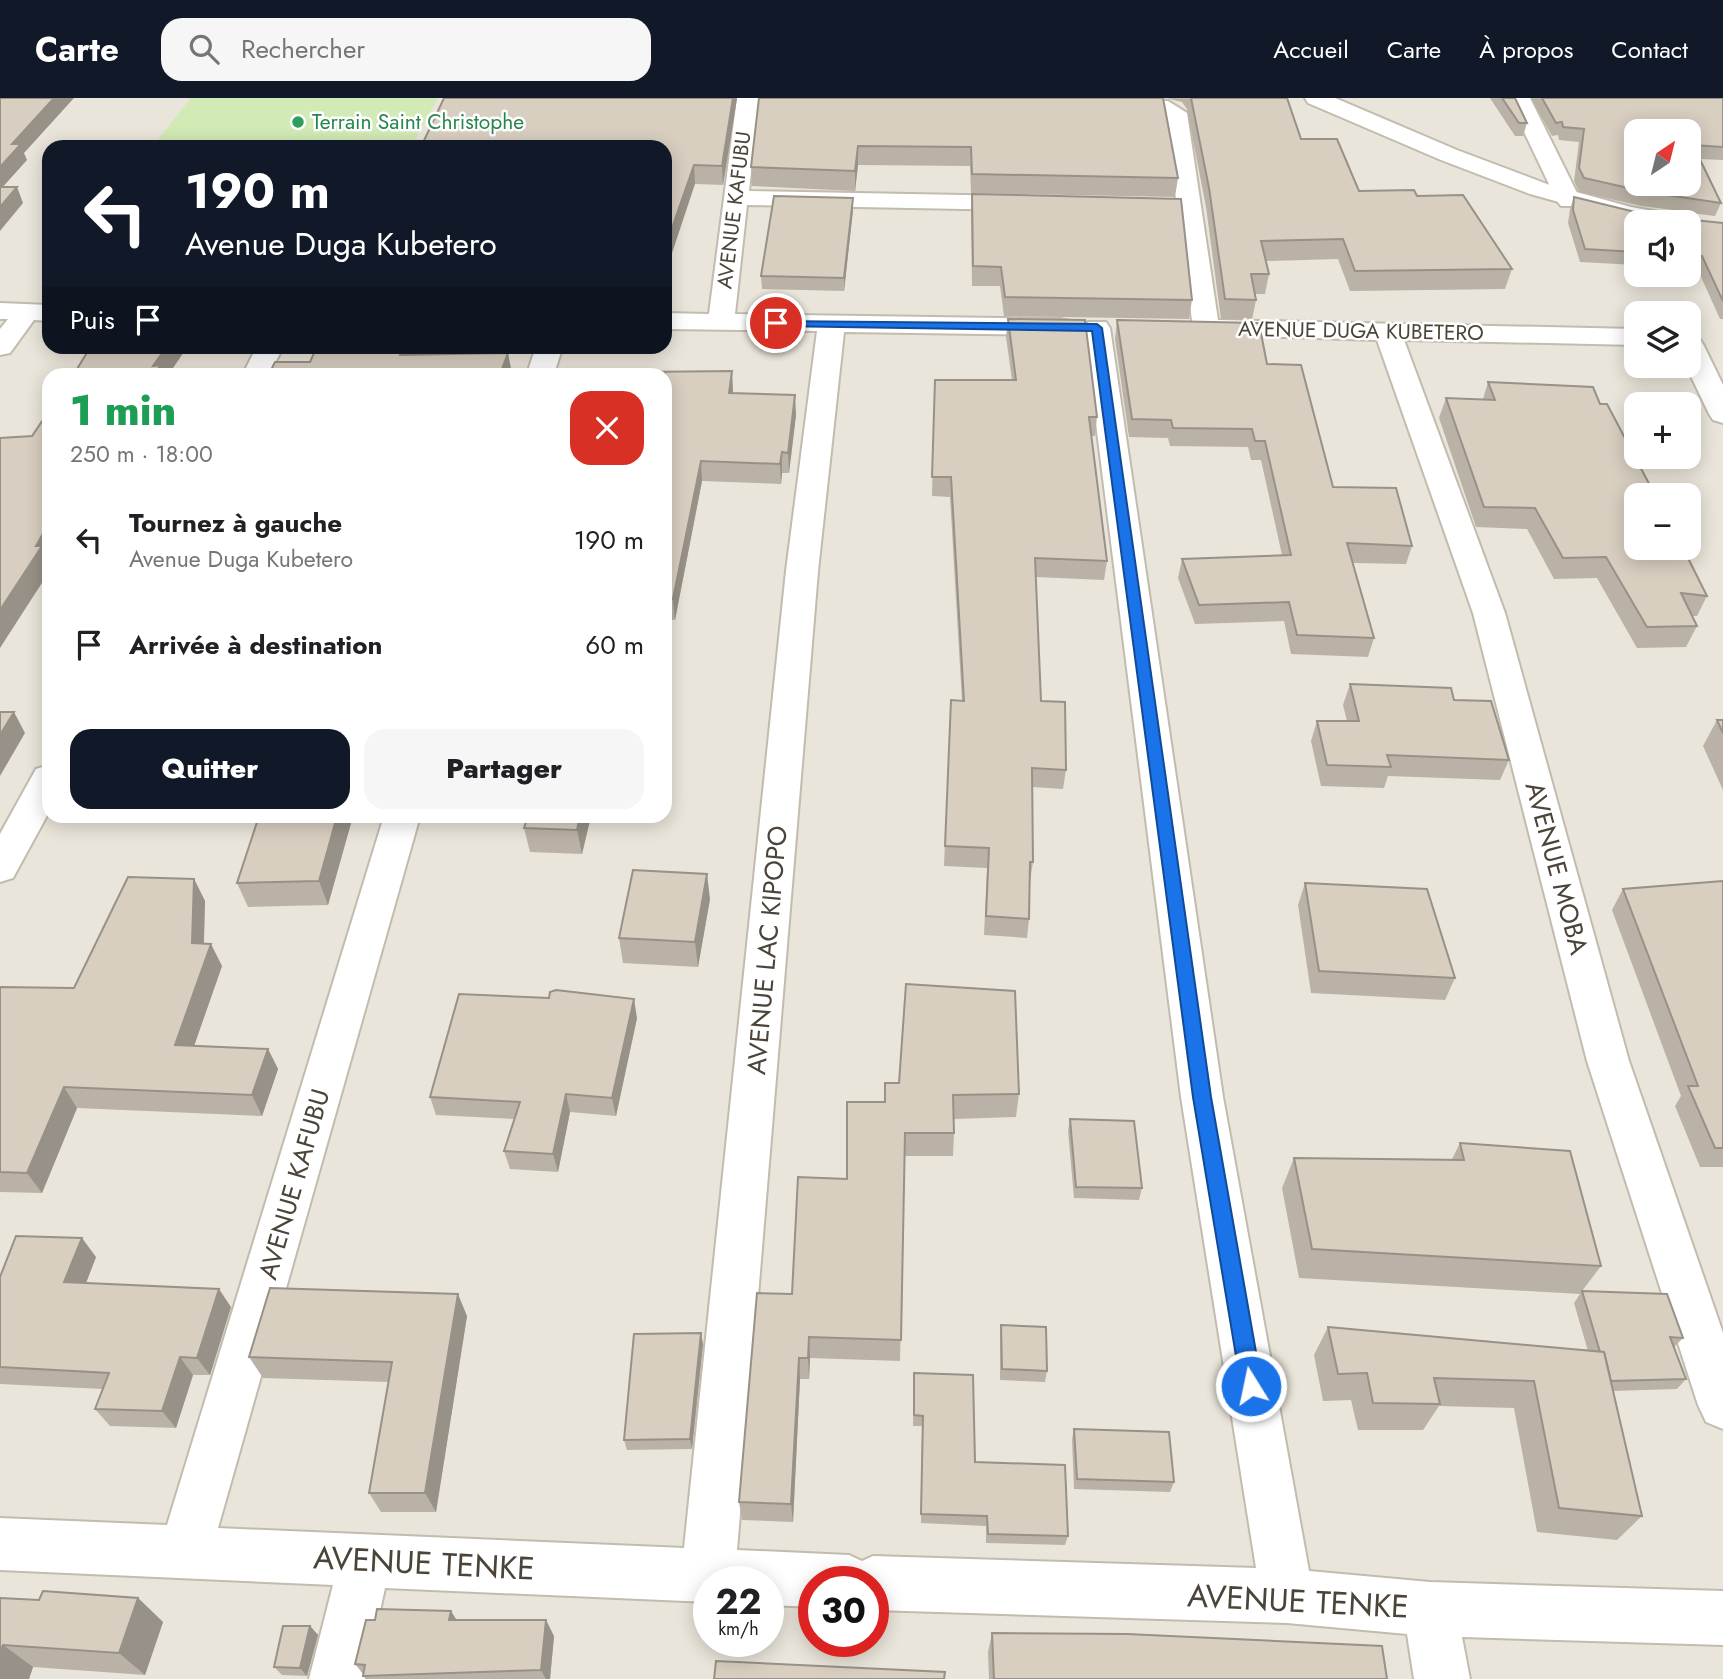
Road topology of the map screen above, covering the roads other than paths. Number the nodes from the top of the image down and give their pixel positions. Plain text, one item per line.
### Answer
1 (748, 98) edge
2 (1316, 98) edge
3 (1519, 98) edge
4 (1091, 103) edge
5 (734, 198) junction
6 (1569, 201) junction
7 (1040, 204) edge
8 (1109, 205) edge
9 (1191, 208) junction
10 (1624, 215) edge
11 (0, 311) edge
12 (38, 313) edge
13 (672, 321) edge
14 (721, 322) junction
15 (831, 325) junction
16 (1179, 328) edge
17 (1206, 328) junction
18 (1388, 332) junction
19 (1624, 337) edge
20 (0, 347) edge
21 (1701, 354) edge
22 (1723, 414) edge
23 (42, 791) edge
24 (400, 823) edge
25 (0, 868) edge
26 (1723, 1405) edge
27 (0, 1544) edge
28 (186, 1552) junction
29 (365, 1561) junction
30 (709, 1566) edge
31 (693, 1575) edge
32 (889, 1584) edge
33 (1287, 1596) junction
34 (1430, 1609) junction
35 (1723, 1618) edge
36 (337, 1679) edge
37 (1443, 1679) edge

1 - 5 street, AVENUE KAFUBU
2 - 6 street
3 - 6 street
4 - 9 street
5 - 7 street
5 - 14 street, AVENUE KAFUBU
6 - 10 street
8 - 9 street
9 - 17 street
11 - 12 street
12 - 20 street
13 - 14 street
14 - 15 street
15 - 30 street, AVENUE LAC KIPOPO
15 - 33 street
16 - 17 street, AVENUE DUGA KUBETERO
17 - 18 street, AVENUE DUGA KUBETERO
18 - 19 street, AVENUE DUGA KUBETERO
18 - 26 street, AVENUE MOBA
21 - 22 street
23 - 25 street
24 - 28 street, AVENUE KAFUBU
27 - 28 street, AVENUE TENKE
28 - 29 street, AVENUE TENKE
29 - 31 street, AVENUE TENKE
29 - 36 street
32 - 33 street, AVENUE TENKE
33 - 34 street, AVENUE TENKE
34 - 35 street, AVENUE TENKE
34 - 37 street

